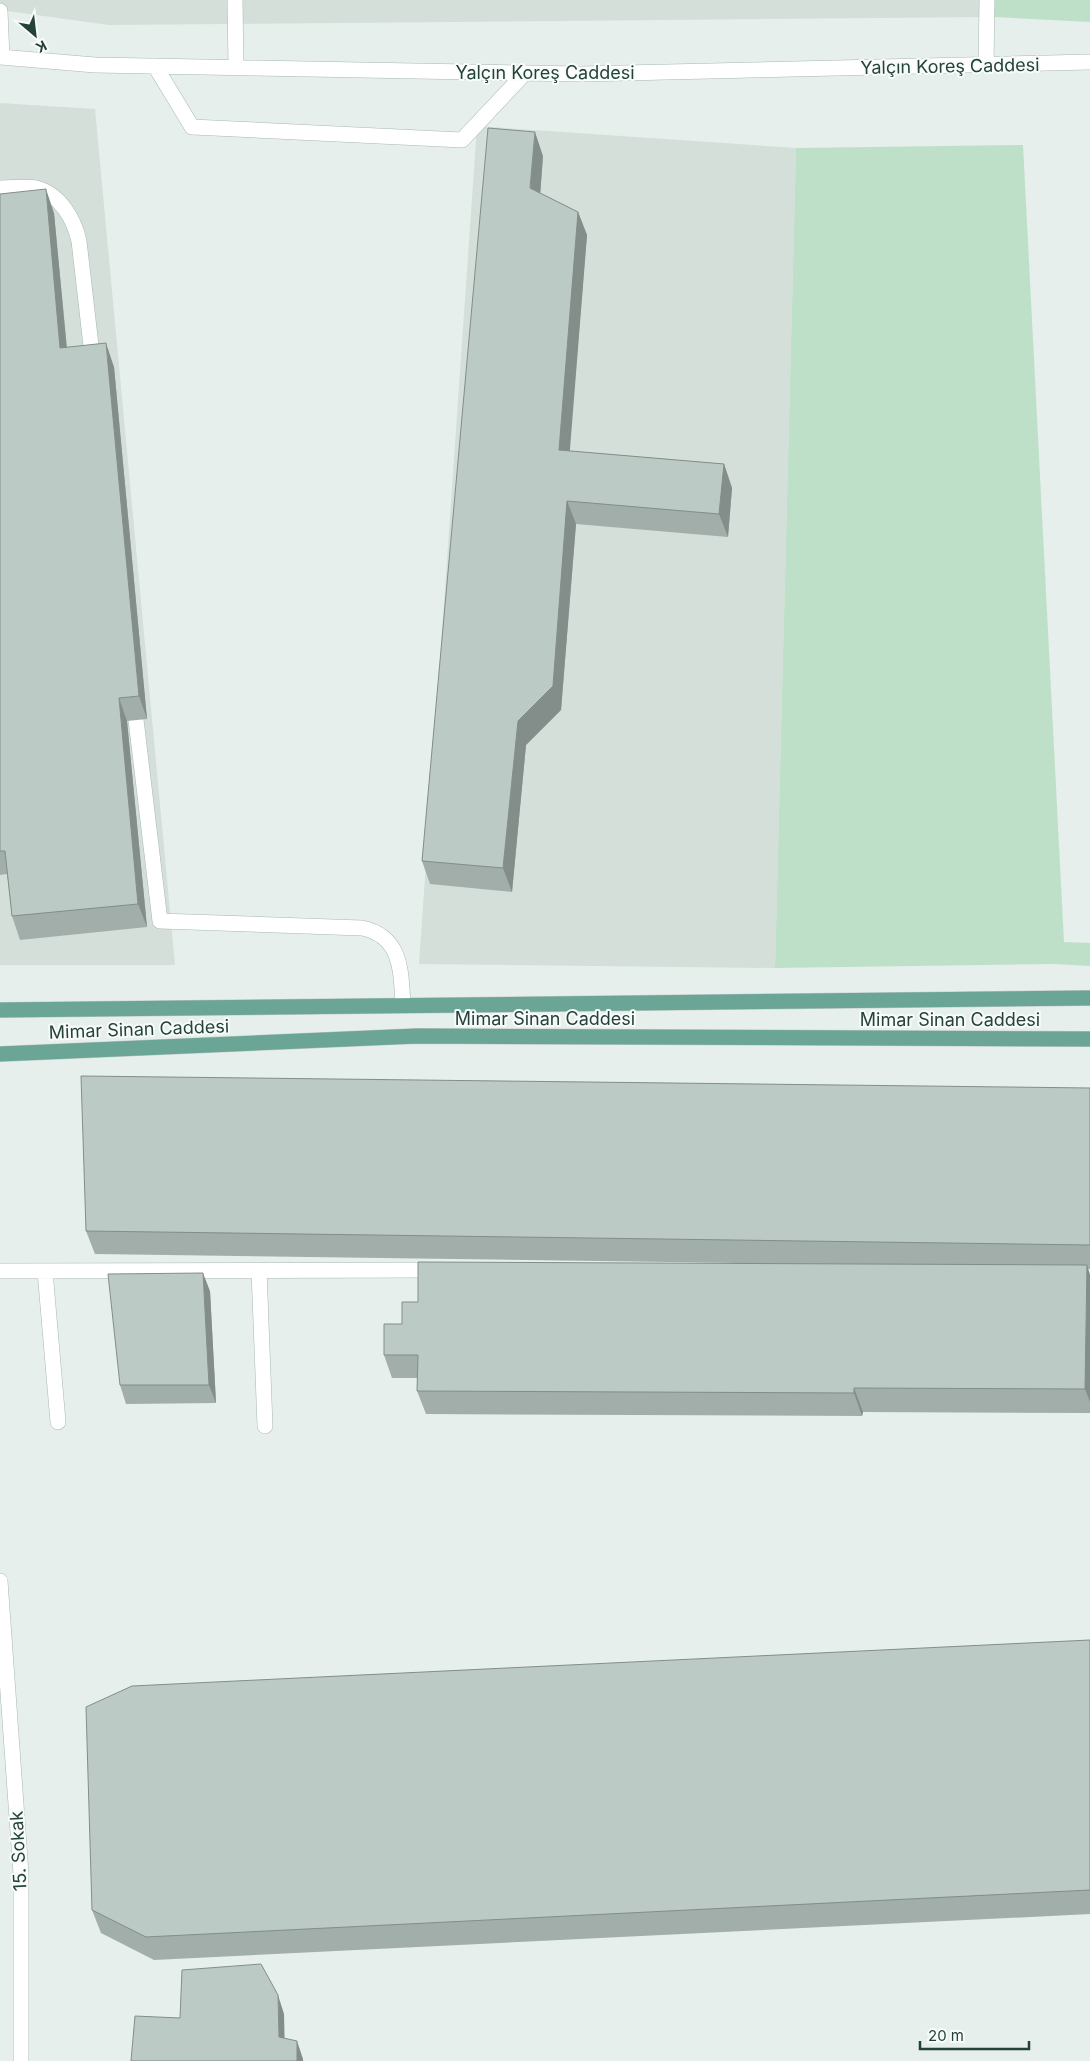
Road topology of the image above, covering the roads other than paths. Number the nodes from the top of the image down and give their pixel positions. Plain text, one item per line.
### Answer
1 (235, 0) edge
2 (987, 0) edge
3 (0, 11) edge
4 (1, 57) edge
5 (1090, 62) edge
6 (986, 65) junction
7 (155, 66) junction
8 (236, 68) junction
9 (524, 73) junction
10 (0, 188) edge
11 (93, 369) edge
12 (136, 720) edge
13 (1090, 998) edge
14 (403, 1005) junction
15 (0, 1010) edge
16 (1090, 1039) edge
17 (0, 1054) edge
18 (259, 1270) junction
19 (449, 1270) edge
20 (0, 1271) edge
21 (45, 1271) junction
22 (58, 1422) dead end
23 (265, 1426) dead end
24 (0, 1581) edge
25 (21, 2061) edge

1 - 8 street
2 - 6 street
3 - 4 street
4 - 7 street, Yalçın Koreş Caddesi
5 - 6 street, Yalçın Koreş Caddesi
6 - 9 street, Yalçın Koreş Caddesi
7 - 8 street, Yalçın Koreş Caddesi
7 - 9 street
8 - 9 street, Yalçın Koreş Caddesi
10 - 11 street
12 - 14 street
13 - 14 main road, Mimar Sinan Caddesi
14 - 15 main road, Mimar Sinan Caddesi
16 - 17 main road, Mimar Sinan Caddesi
18 - 19 street
18 - 21 street
18 - 23 street
20 - 21 street
21 - 22 street
24 - 25 street, 15. Sokak

